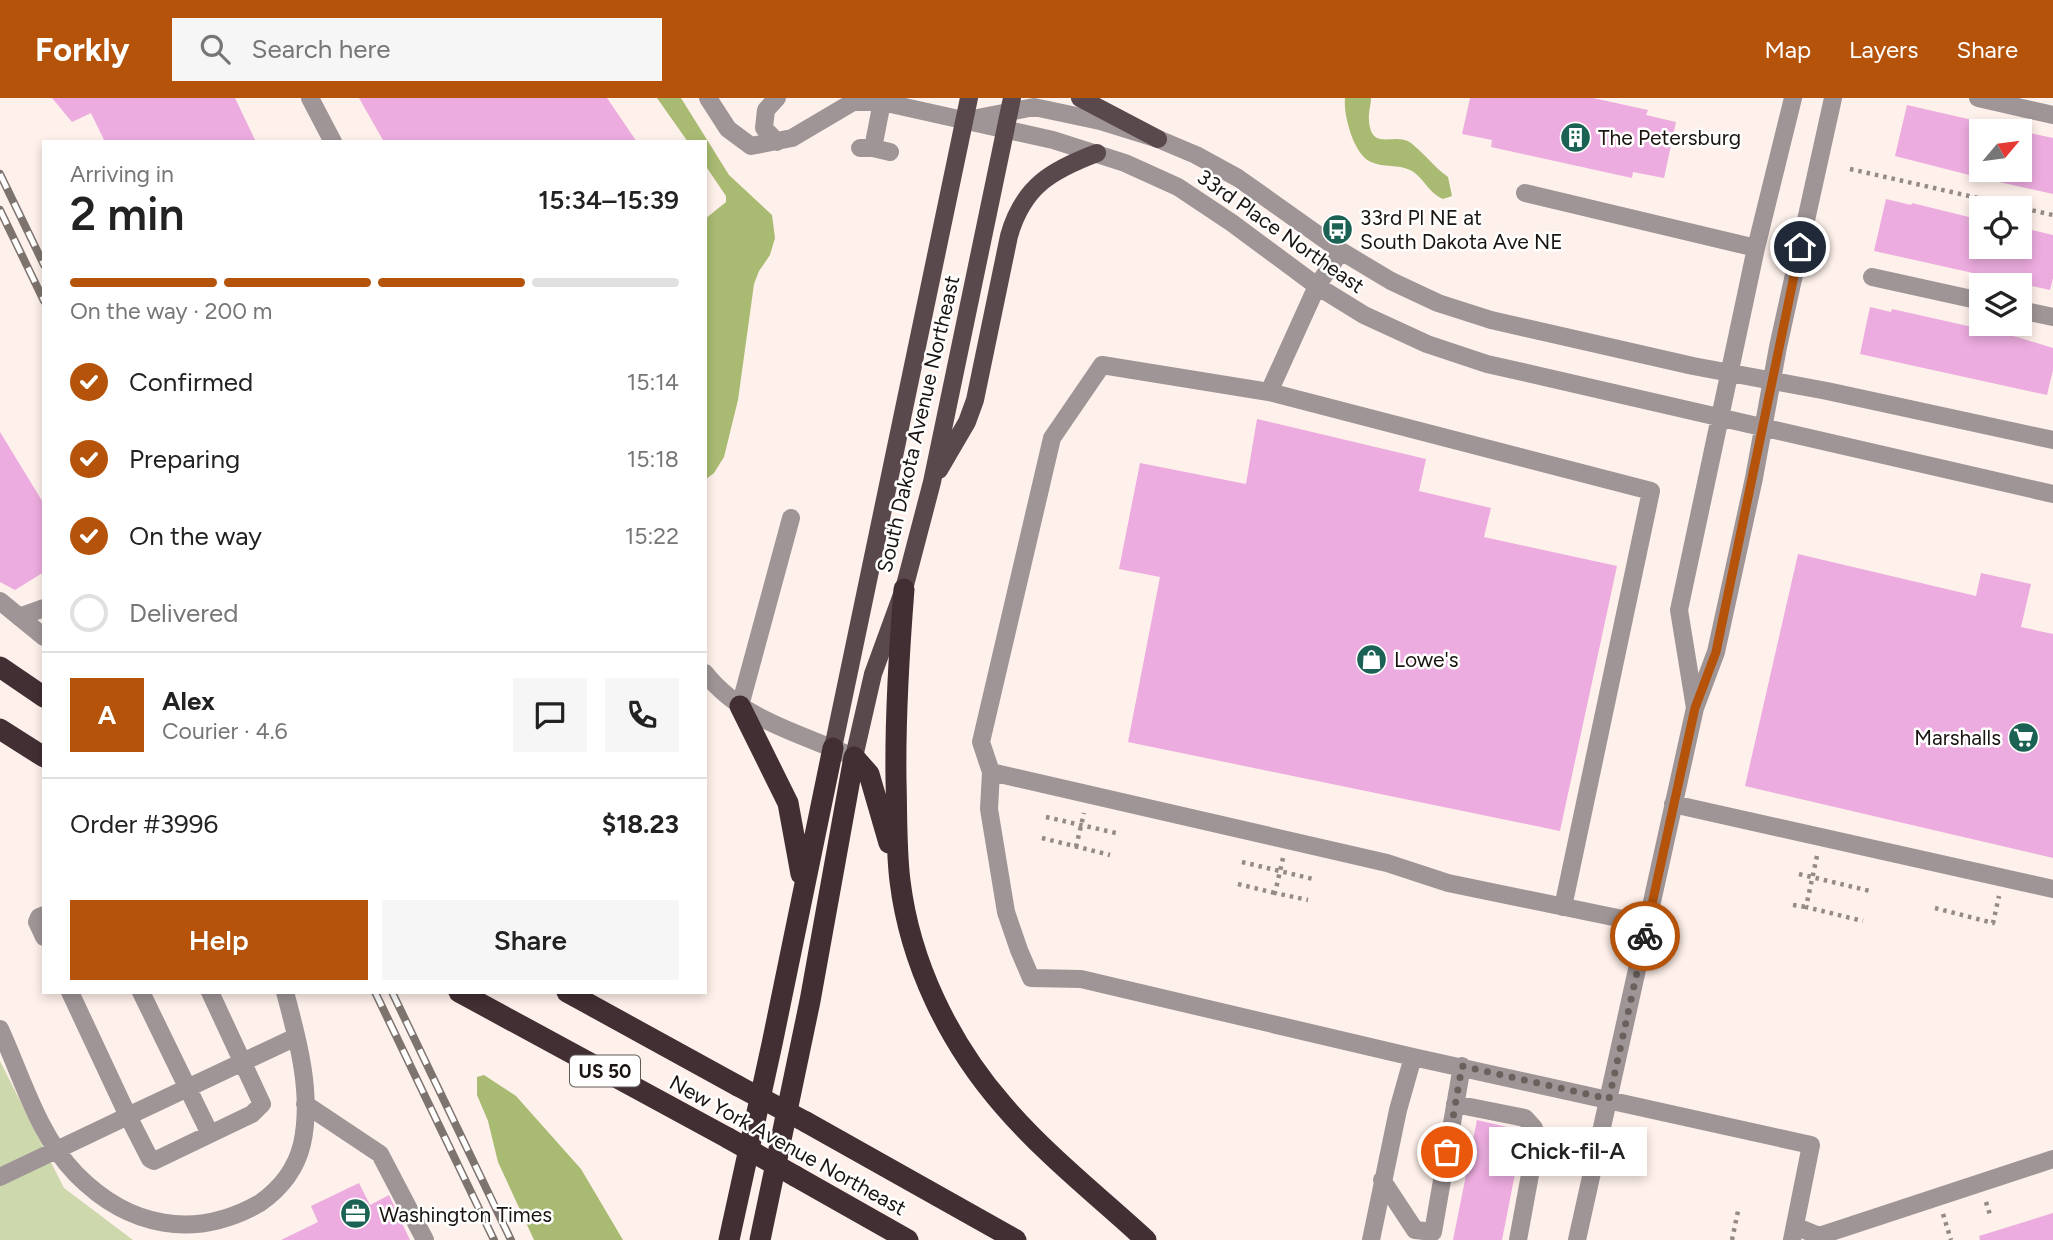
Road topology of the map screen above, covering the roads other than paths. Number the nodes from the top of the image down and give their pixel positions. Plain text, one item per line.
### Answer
1 (310, 98) edge
2 (708, 98) edge
3 (778, 98) edge
4 (969, 98) edge
5 (1080, 98) edge
6 (1793, 98) edge
7 (1833, 98) edge
8 (1978, 98) edge
9 (881, 100) edge
10 (907, 103) edge
11 (1010, 105) edge
12 (2053, 115) edge
13 (964, 121) junction
14 (1005, 131) junction
15 (1158, 139) junction
16 (332, 140) edge
17 (777, 142) junction
18 (874, 149) dead end
19 (1097, 153) junction
20 (1525, 193) dead end
21 (1756, 248) junction
22 (1341, 251) junction
23 (1872, 277) dead end
24 (1317, 286) junction
25 (1969, 298) edge
26 (2032, 313) edge
27 (2053, 317) edge
28 (1729, 373) junction
29 (1772, 381) junction
30 (1269, 392) junction
31 (1720, 417) junction
32 (1763, 428) junction
33 (2053, 440) edge
34 (932, 482) junction
35 (2053, 494) edge
36 (791, 518) dead end
37 (904, 589) junction
38 (0, 601) edge
39 (42, 609) edge
40 (19, 617) junction
41 (42, 635) edge
42 (0, 667) edge
43 (707, 675) edge
44 (42, 696) edge
45 (740, 706) junction
46 (1695, 708) junction
47 (0, 729) edge
48 (832, 748) junction
49 (42, 756) edge
50 (854, 757) junction
51 (992, 772) junction
52 (1673, 804) junction
53 (900, 882) junction
54 (804, 887) junction
55 (2053, 889) edge
56 (1563, 908) junction
57 (1647, 924) junction
58 (71, 994) edge
59 (142, 994) edge
60 (211, 994) edge
61 (285, 994) edge
62 (463, 994) edge
63 (571, 994) edge
64 (0, 1029) edge
65 (296, 1037) junction
66 (1413, 1056) junction
67 (244, 1062) junction
68 (1462, 1066) junction
69 (188, 1088) junction
70 (1609, 1099) junction
71 (305, 1104) junction
72 (1455, 1104) junction
73 (128, 1116) junction
74 (209, 1134) junction
75 (57, 1150) junction
76 (2053, 1159) edge
77 (0, 1177) edge
78 (1382, 1180) junction
79 (1793, 1233) edge
80 (425, 1240) edge
81 (729, 1240) edge
82 (760, 1240) edge
83 (908, 1240) edge
84 (1016, 1240) edge
85 (1146, 1240) edge
86 (1371, 1240) edge
87 (1518, 1240) edge
88 (1577, 1240) edge

1 - 16 street
2 - 17 street
3 - 17 street
4 - 13 main road, South Dakota Avenue Northeast
5 - 15 main road
6 - 21 street
7 - 29 street
8 - 12 street
9 - 10 street
9 - 17 street
9 - 18 street
10 - 13 street
11 - 13 street, 33rd Place Northeast
11 - 14 main road, South Dakota Avenue Northeast
11 - 15 street, 33rd Place Northeast
13 - 14 street, 33rd Place Northeast
13 - 48 main road, South Dakota Avenue Northeast
14 - 19 street, 33rd Place Northeast
14 - 34 main road, South Dakota Avenue Northeast
15 - 22 street, 33rd Place Northeast
19 - 24 street, 33rd Place Northeast
19 - 34 main road
20 - 21 street
21 - 28 street
22 - 24 street
22 - 28 street, 33rd Place Northeast
23 - 25 street
24 - 30 street
24 - 31 street, 33rd Place Northeast
26 - 27 street
28 - 29 street, 33rd Place Northeast
28 - 31 street
29 - 32 street
29 - 33 street, 33rd Place Northeast
30 - 51 street
30 - 56 street
31 - 32 street, 33rd Place Northeast
31 - 46 street
32 - 35 street, 33rd Place Northeast
32 - 46 street
34 - 37 main road, South Dakota Avenue Northeast
36 - 45 street
37 - 50 main road, South Dakota Avenue Northeast
37 - 53 highway
38 - 40 street
39 - 40 street
40 - 41 street
42 - 44 highway
43 - 45 street
45 - 48 street
45 - 54 highway
46 - 52 street
47 - 49 highway
48 - 50 street
48 - 54 highway
50 - 53 highway
50 - 82 highway
51 - 56 street
51 - 66 street
52 - 55 street
52 - 57 street
53 - 85 highway
54 - 81 highway
56 - 57 street
57 - 70 street
58 - 73 street
59 - 69 street
60 - 67 street
61 - 65 street
62 - 83 highway, New York Avenue Northeast / US 50, bridge
63 - 84 highway, New York Avenue Northeast / US 50, bridge
64 - 75 street
65 - 67 street
65 - 71 street
66 - 68 street
66 - 78 street
67 - 69 street
67 - 74 street
68 - 70 street
68 - 72 street
69 - 73 street
69 - 74 street
70 - 79 street
70 - 88 street
71 - 75 street
71 - 80 street
72 - 78 street
72 - 87 street
73 - 74 street
73 - 75 street
75 - 77 street
76 - 79 street
78 - 86 street

